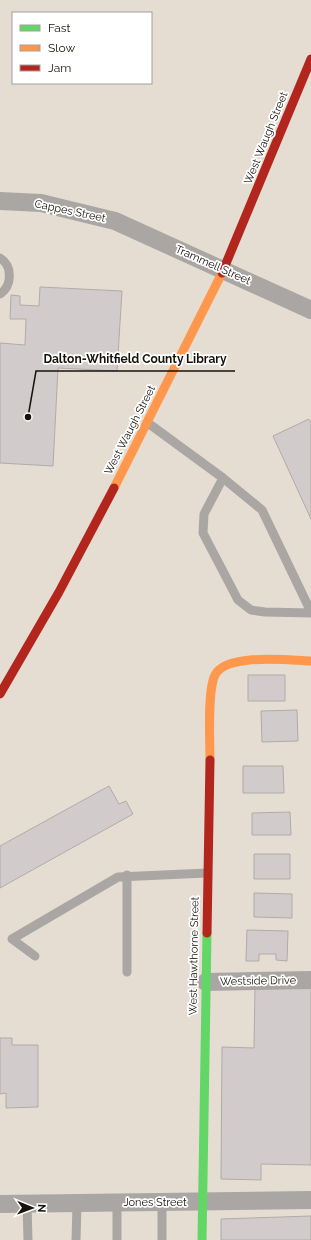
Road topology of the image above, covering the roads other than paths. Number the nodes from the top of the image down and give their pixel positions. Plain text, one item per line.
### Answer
1 (311, 59) edge
2 (0, 201) edge
3 (115, 221) joint
4 (0, 258) edge
5 (224, 270) junction
6 (0, 294) edge
7 (311, 310) edge
8 (148, 423) junction
9 (223, 478) junction
10 (311, 612) edge
11 (311, 661) edge
12 (0, 694) edge
13 (207, 873) junction
14 (127, 875) junction
15 (35, 956) dead end
16 (127, 972) dead end
17 (311, 980) edge
18 (206, 982) junction
19 (311, 1200) edge
20 (117, 1202) junction
21 (162, 1202) junction
22 (203, 1202) junction
23 (27, 1203) junction
24 (0, 1204) edge
25 (77, 1204) junction
26 (28, 1240) edge
27 (76, 1240) edge
28 (117, 1240) edge
29 (162, 1240) edge
30 (202, 1240) edge

1 - 5 street, West Waugh Street
2 - 3 street, Cappes Street
3 - 5 street, Trammell Street
4 - 6 lane
5 - 7 street, Trammell Street
5 - 8 street, West Waugh Street
8 - 9 lane
8 - 12 street, West Waugh Street
9 - 10 lane
9 - 10 lane
11 - 13 street, West Hawthorne Street
13 - 14 lane
13 - 18 street, West Hawthorne Street
14 - 15 lane
14 - 16 lane
17 - 18 street, Westside Drive
18 - 22 street, West Hawthorne Street
19 - 22 street, Jones Street
20 - 21 street, Jones Street
20 - 25 street, Jones Street
20 - 28 lane
21 - 22 street, Jones Street
21 - 29 lane
22 - 30 street, West Hawthorne Street
23 - 24 street, Jones Street
23 - 25 street, Jones Street
23 - 26 lane
25 - 27 lane

